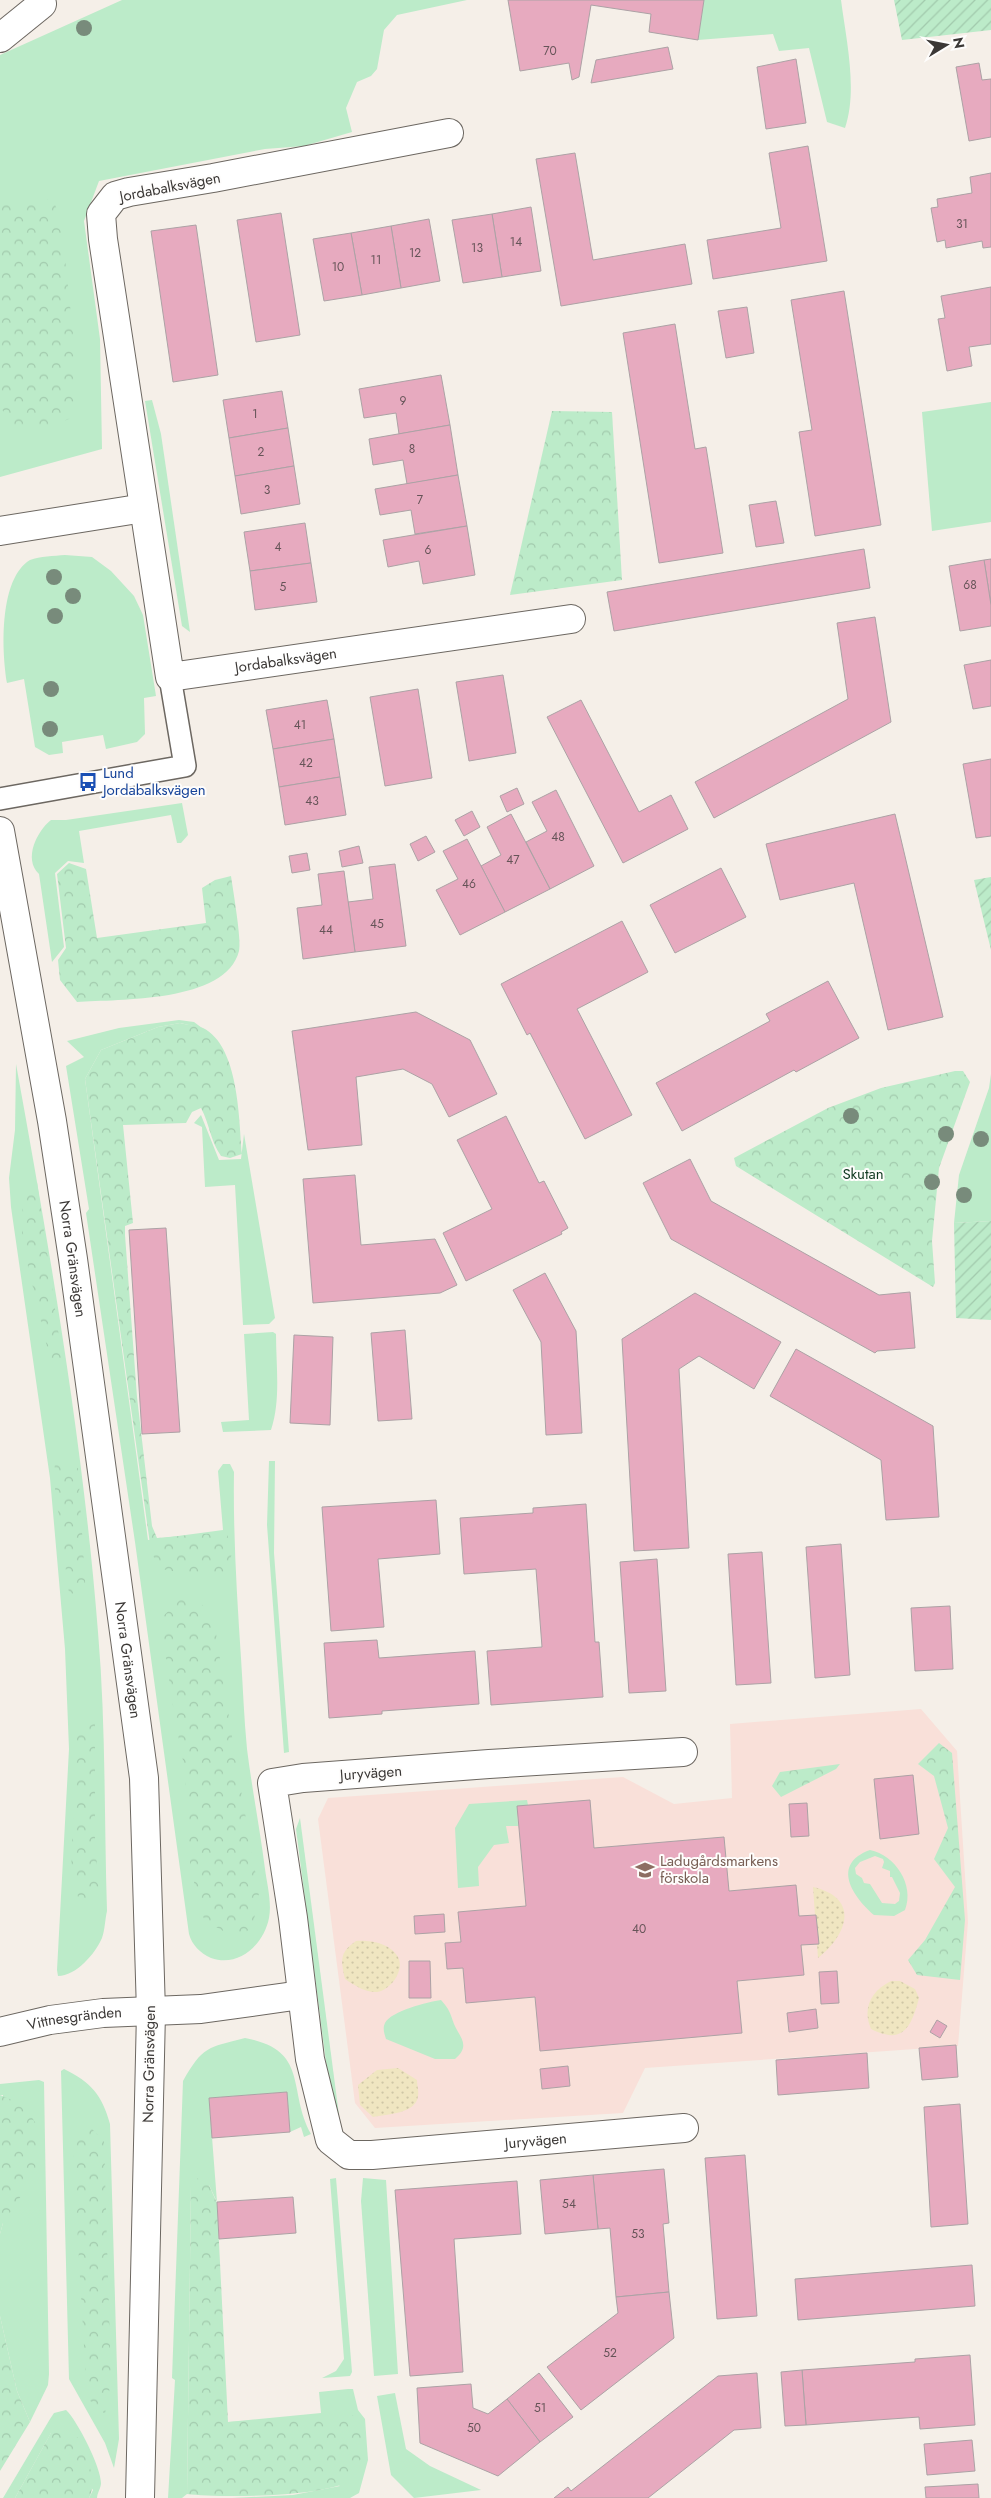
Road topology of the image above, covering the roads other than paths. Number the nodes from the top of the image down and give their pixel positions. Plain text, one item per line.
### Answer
1 (46, 2) edge
2 (0, 11) edge
3 (0, 38) edge
4 (450, 133) dead end
5 (144, 508) junction
6 (0, 531) edge
7 (570, 619) dead end
8 (170, 677) junction
9 (0, 799) edge
10 (0, 831) edge
11 (683, 1752) dead end
12 (301, 1995) junction
13 (151, 2012) junction
14 (0, 2032) edge
15 (684, 2128) dead end
16 (140, 2498) edge

1 - 2 street
1 - 3 street
4 - 5 street, Jordabalksvägen
5 - 6 street
5 - 8 street, Jordabalksvägen
7 - 8 street, Jordabalksvägen
8 - 9 lane
10 - 13 street, Norra Gränsvägen
11 - 12 street, Juryvägen
12 - 13 street
12 - 15 street, Juryvägen
13 - 14 street, Vittnesgränden
13 - 16 street, Norra Gränsvägen

